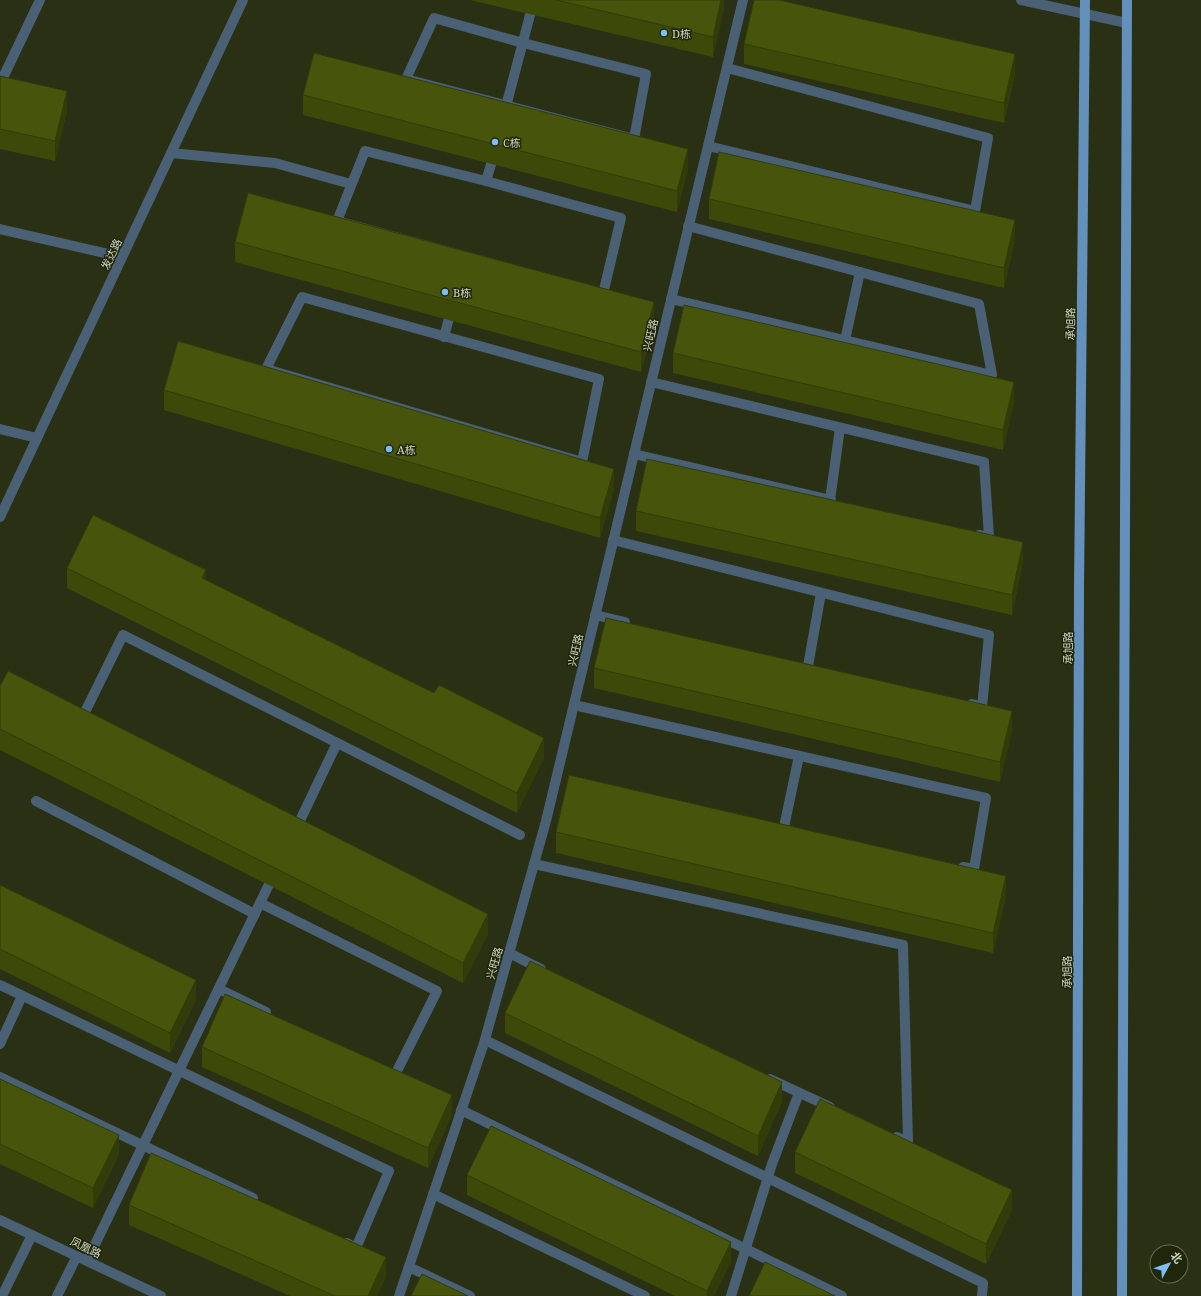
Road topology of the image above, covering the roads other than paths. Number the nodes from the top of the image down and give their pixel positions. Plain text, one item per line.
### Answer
1 (40, 0) edge
2 (243, 0) edge
3 (534, 0) edge
4 (743, 0) edge
5 (1020, 0) edge
6 (1085, 0) edge
7 (1127, 0) edge
8 (1085, 14) junction
9 (1127, 23) junction
10 (523, 43) junction
11 (726, 68) junction
12 (0, 84) edge
13 (507, 105) junction
14 (503, 120) edge
15 (497, 143) edge
16 (708, 146) junction
17 (171, 153) junction
18 (486, 181) junction
19 (351, 184) junction
20 (688, 226) junction
21 (0, 229) edge
22 (122, 257) junction
23 (860, 272) junction
24 (671, 299) junction
25 (454, 300) edge
26 (444, 337) junction
27 (845, 340) junction
28 (651, 382) junction
29 (840, 428) junction
30 (0, 429) edge
31 (37, 438) junction
32 (634, 454) junction
33 (0, 517) edge
34 (966, 532) edge
35 (614, 540) junction
36 (821, 593) junction
37 (595, 615) junction
38 (633, 624) edge
39 (808, 666) edge
40 (960, 701) edge
41 (574, 705) junction
42 (97, 723) edge
43 (337, 743) junction
44 (799, 756) junction
45 (36, 801) dead end
46 (784, 827) edge
47 (520, 835) dead end
48 (290, 841) edge
49 (280, 862) edge
50 (534, 864) junction
51 (951, 864) edge
52 (260, 903) junction
53 (255, 914) junction
54 (509, 953) junction
55 (552, 974) edge
56 (0, 985) edge
57 (219, 989) junction
58 (22, 996) junction
59 (275, 1017) edge
60 (485, 1040) junction
61 (0, 1044) edge
62 (381, 1068) edge
63 (179, 1071) junction
64 (764, 1076) edge
65 (0, 1077) edge
66 (799, 1093) junction
67 (461, 1110) junction
68 (843, 1113) edge
69 (886, 1132) edge
70 (143, 1145) junction
71 (768, 1179) junction
72 (433, 1194) junction
73 (264, 1203) edge
74 (0, 1220) edge
75 (32, 1235) junction
76 (334, 1238) edge
77 (746, 1249) junction
78 (77, 1256) junction
79 (87, 1261) junction
80 (409, 1266) junction
81 (2, 1296) edge
82 (57, 1296) edge
83 (161, 1296) edge
84 (399, 1296) edge
85 (470, 1296) edge
86 (645, 1296) edge
87 (731, 1296) edge
88 (842, 1296) edge
89 (982, 1296) edge
90 (1077, 1296) edge
91 (1122, 1296) edge

1 - 12 street
2 - 17 street, 发达路
3 - 10 street
4 - 11 street, 兴旺路
5 - 8 street
6 - 8 main road, 承旭路
7 - 9 main road
8 - 9 street
8 - 90 main road, 承旭路
9 - 91 main road
10 - 13 street
10 - 13 street
10 - 13 street
11 - 16 street, 兴旺路
11 - 16 street
13 - 14 street
15 - 18 street
16 - 20 street, 兴旺路
17 - 19 street
17 - 22 street, 发达路
18 - 19 street
18 - 19 street
20 - 23 street
20 - 24 street, 兴旺路
21 - 22 street
22 - 31 street, 发达路
23 - 27 street
23 - 27 street
24 - 27 street
24 - 28 street, 兴旺路
25 - 26 street
26 - 26 street
28 - 29 street
28 - 32 street, 兴旺路
29 - 32 street
29 - 34 street
30 - 31 street
31 - 33 street, 发达路
32 - 35 street, 兴旺路
35 - 36 street
35 - 37 street, 兴旺路
36 - 39 street
36 - 40 street
37 - 38 street
37 - 41 street, 兴旺路
41 - 44 street
41 - 50 street, 兴旺路
42 - 43 street
43 - 47 street
43 - 48 street
44 - 46 street
44 - 51 street
45 - 53 street
49 - 52 street
50 - 54 street, 兴旺路
50 - 69 street
52 - 53 street
52 - 62 street
53 - 57 street
54 - 55 street
54 - 60 street, 兴旺路
56 - 58 street
57 - 59 street
57 - 63 street
58 - 61 street
58 - 63 street
60 - 67 street, 兴旺路
60 - 71 street
63 - 70 street
63 - 76 street
64 - 66 street
65 - 70 street
66 - 68 street
66 - 71 street
67 - 72 street, 兴旺路
67 - 77 street
70 - 73 street
70 - 79 street
71 - 77 street
71 - 89 street
72 - 80 street, 兴旺路
72 - 86 street
74 - 75 street, 凤凰路
75 - 78 street, 凤凰路
75 - 81 street
77 - 87 street
77 - 88 street
78 - 79 street, 凤凰路
78 - 82 street
79 - 83 street, 凤凰路
80 - 84 street, 兴旺路
80 - 85 street

